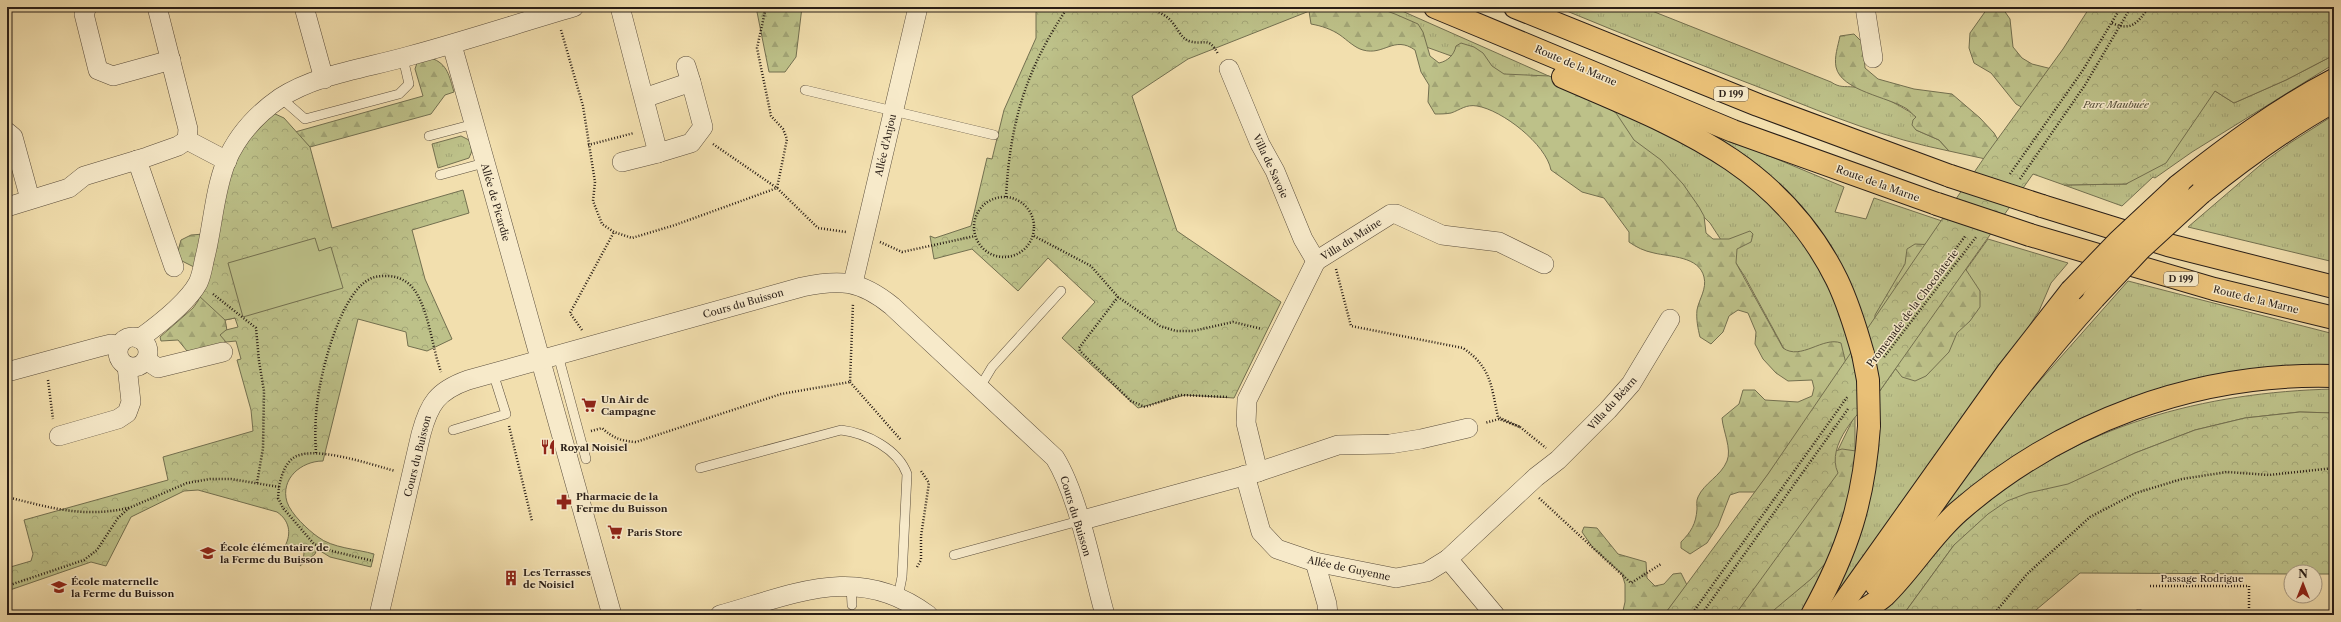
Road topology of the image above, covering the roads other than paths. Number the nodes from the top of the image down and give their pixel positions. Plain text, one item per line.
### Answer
1 (87, 7) edge
2 (157, 7) edge
3 (304, 7) edge
4 (574, 7) edge
5 (620, 7) edge
6 (918, 7) edge
7 (1435, 7) edge
8 (1516, 7) edge
9 (1865, 7) edge
10 (530, 13) edge
11 (1519, 42) junction
12 (452, 45) junction
13 (403, 58) junction
14 (1873, 58) dead end
15 (171, 60) junction
16 (1229, 69) road end
17 (324, 79) junction
18 (2334, 80) edge
19 (805, 90) dead end
20 (280, 98) junction
21 (644, 98) junction
22 (2334, 101) edge
23 (893, 111) junction
24 (474, 124) junction
25 (7, 132) edge
26 (994, 135) dead end
27 (429, 136) dead end
28 (187, 140) junction
29 (658, 153) junction
30 (137, 160) junction
31 (227, 161) junction
32 (622, 162) dead end
33 (484, 163) junction
34 (440, 175) dead end
35 (30, 199) junction
36 (7, 207) edge
37 (1324, 257) junction
38 (1544, 264) dead end
39 (174, 267) dead end
40 (853, 283) junction
41 (2332, 286) edge
42 (1061, 291) dead end
43 (2334, 318) edge
44 (1670, 319) dead end
45 (139, 339) junction
46 (119, 346) junction
47 (223, 352) dead end
48 (550, 357) junction
49 (146, 360) junction
50 (127, 366) junction
51 (7, 372) edge
52 (493, 373) junction
53 (2334, 376) edge
54 (980, 387) junction
55 (1468, 428) road end
56 (453, 430) dead end
57 (59, 436) road end
58 (1554, 455) joint
59 (586, 459) dead end
60 (700, 468) dead end
61 (1251, 473) junction
62 (1079, 521) junction
63 (954, 555) dead end
64 (1448, 559) junction
65 (1315, 562) junction
66 (851, 586) junction
67 (898, 597) junction
68 (852, 605) dead end
69 (379, 615) edge
70 (612, 615) edge
71 (720, 615) edge
72 (928, 615) edge
73 (1105, 615) edge
74 (1328, 615) edge
75 (1495, 615) edge
76 (1812, 615) edge
77 (1835, 615) edge
78 (1856, 615) edge

1 - 15 street
2 - 15 street
3 - 17 street
4 - 10 street
5 - 21 street
6 - 23 street, Allée d'Anjou
7 - 11 highway, Route de la Marne / D 199
8 - 41 highway, D 199, bridge
9 - 14 street
10 - 12 street
11 - 43 highway, Route de la Marne / D 199, bridge
11 - 76 highway, bridge
12 - 13 street
12 - 24 street, Allée de Picardie
13 - 17 street
13 - 20 lane
15 - 28 street
16 - 37 street, Villa de Savoie
17 - 20 street
18 - 77 highway, bridge
19 - 23 lane
20 - 31 street
21 - 29 street
21 - 29 street
22 - 78 highway, bridge
23 - 26 lane
23 - 40 street, Allée d'Anjou
24 - 27 lane
24 - 33 street, Allée de Picardie
25 - 35 street
28 - 30 street
28 - 31 street
29 - 32 street
30 - 35 street
30 - 39 street
31 - 45 street
33 - 34 lane
33 - 48 street, Allée de Picardie
35 - 36 street
37 - 38 street, Villa du Maine
37 - 61 street, Allée de Guyenne
40 - 48 street, Cours du Buisson
40 - 54 street, Cours du Buisson
42 - 54 lane
44 - 58 street, Villa du Béarn
45 - 46 street
45 - 49 street
46 - 50 street
46 - 51 street
47 - 49 street
48 - 52 street, Cours du Buisson
48 - 59 lane
48 - 70 street, Allée de Picardie
49 - 50 street
50 - 57 street
52 - 56 lane
52 - 69 street, Cours du Buisson
53 - 78 highway
54 - 62 street, Cours du Buisson
55 - 61 street
58 - 64 street, Allée de Guyenne
60 - 67 lane
61 - 62 street
61 - 65 street, Allée de Guyenne
62 - 63 lane
62 - 73 street, Cours du Buisson
64 - 65 street, Allée de Guyenne
64 - 75 street
65 - 74 street
66 - 67 street
66 - 68 lane
66 - 71 street
67 - 72 street

